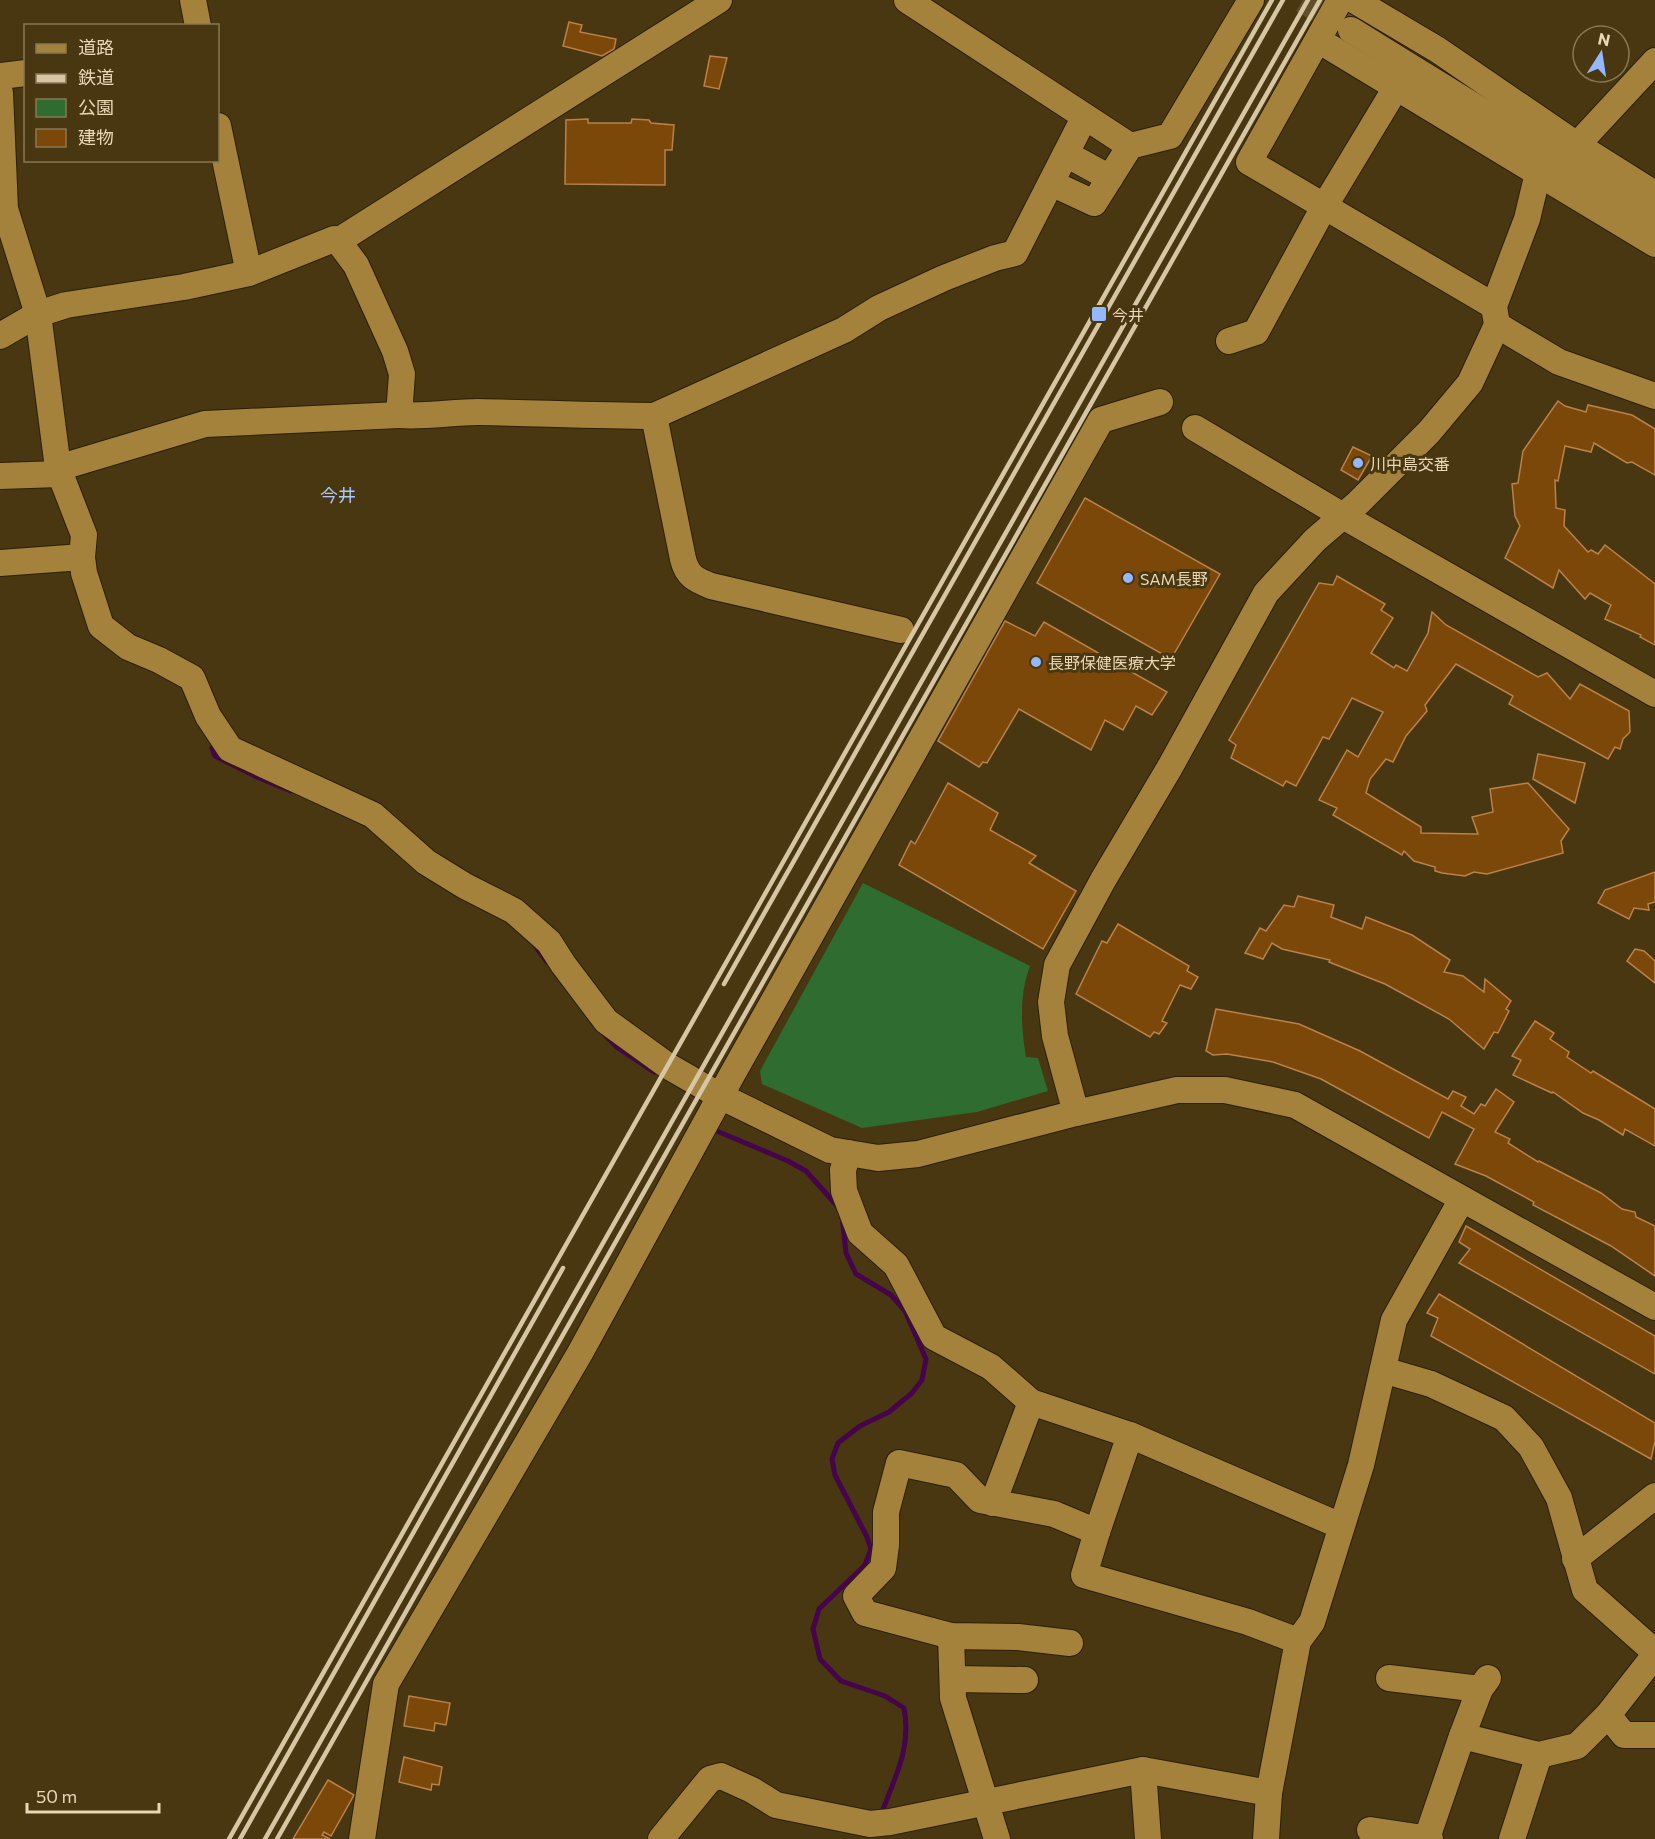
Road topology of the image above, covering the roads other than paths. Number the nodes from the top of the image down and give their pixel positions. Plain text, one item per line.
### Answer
1 (193, 0) edge
2 (719, 0) edge
3 (907, 0) edge
4 (1251, 0) edge
5 (1340, 0) edge
6 (1354, 0) tunnel mouth
7 (198, 24) edge
8 (1351, 30) tunnel mouth
9 (1318, 40) junction
10 (1655, 61) edge
11 (24, 73) edge
12 (0, 76) edge
13 (1397, 86) junction
14 (0, 93) edge
15 (1084, 118) junction
16 (219, 131) edge
17 (1577, 145) junction
18 (1130, 146) junction
19 (1066, 154) junction
20 (1538, 173) junction
21 (1110, 178) junction
22 (1051, 183) junction
23 (1655, 194) edge
24 (1324, 207) junction
25 (1655, 218) edge
26 (338, 241) junction
27 (1655, 244) edge
28 (249, 273) junction
29 (38, 314) junction
30 (1496, 316) junction
31 (0, 336) edge
32 (1229, 341) dead end
33 (1655, 396) edge
34 (1160, 402) dead end
35 (399, 415) junction
36 (654, 416) junction
37 (1195, 428) dead end
38 (59, 471) junction
39 (0, 476) edge
40 (1343, 516) junction
41 (82, 557) junction
42 (0, 563) edge
43 (901, 630) dead end
44 (1655, 694) edge
45 (720, 1096) junction
46 (1076, 1113) junction
47 (848, 1153) junction
48 (1461, 1199) junction
49 (1655, 1307) edge
50 (1383, 1370) junction
51 (1031, 1402) junction
52 (1130, 1435) junction
53 (1655, 1496) edge
54 (993, 1503) junction
55 (1341, 1526) junction
56 (1097, 1532) junction
57 (1575, 1558) junction
58 (951, 1636) junction
59 (1298, 1641) junction
60 (1070, 1643) dead end
61 (1655, 1653) edge
62 (1389, 1678) dead end
63 (953, 1679) junction
64 (1025, 1680) dead end
65 (1608, 1715) junction
66 (1655, 1735) edge
67 (1462, 1736) junction
68 (1539, 1755) junction
69 (1143, 1770) junction
70 (1269, 1793) junction
71 (986, 1803) junction
72 (1370, 1830) dead end
73 (362, 1839) edge
74 (661, 1839) edge
75 (997, 1839) edge
76 (1148, 1839) edge
77 (1266, 1839) edge
78 (1428, 1839) edge
79 (1512, 1839) edge

1 - 7 street
2 - 26 street
3 - 15 street
4 - 18 street
5 - 9 street
6 - 17 street
8 - 25 street
9 - 13 street
9 - 24 street
10 - 17 street
11 - 12 street
13 - 20 street
13 - 24 street
14 - 29 street
15 - 18 street
15 - 19 street
16 - 28 street
17 - 23 street
18 - 21 street
19 - 21 street
19 - 22 street
20 - 27 street
20 - 30 street
21 - 22 street
22 - 36 street
24 - 30 street
24 - 32 street
26 - 28 street
26 - 35 street
28 - 29 street
29 - 31 street
29 - 38 street
30 - 33 street
30 - 40 street
34 - 45 street
35 - 36 street
35 - 38 street
36 - 43 street
37 - 40 street
38 - 39 street
38 - 41 street
40 - 44 street
40 - 46 street
41 - 42 street
41 - 45 street
45 - 47 street
45 - 73 street
46 - 47 street
46 - 48 street
47 - 51 street
48 - 49 street
48 - 50 street
50 - 55 street
50 - 57 street
51 - 52 street
51 - 54 street
52 - 55 street
52 - 56 street
53 - 57 street
54 - 56 street
54 - 58 street
55 - 59 street
56 - 59 street
57 - 61 street
58 - 60 street
58 - 63 street
59 - 70 street
61 - 65 street
62 - 67 street
63 - 64 street
63 - 71 street
65 - 66 street
65 - 68 street
67 - 68 street
67 - 78 street
68 - 79 street
69 - 70 street
69 - 71 street
69 - 76 street
70 - 77 street
71 - 74 street
71 - 75 street
72 - 78 street

